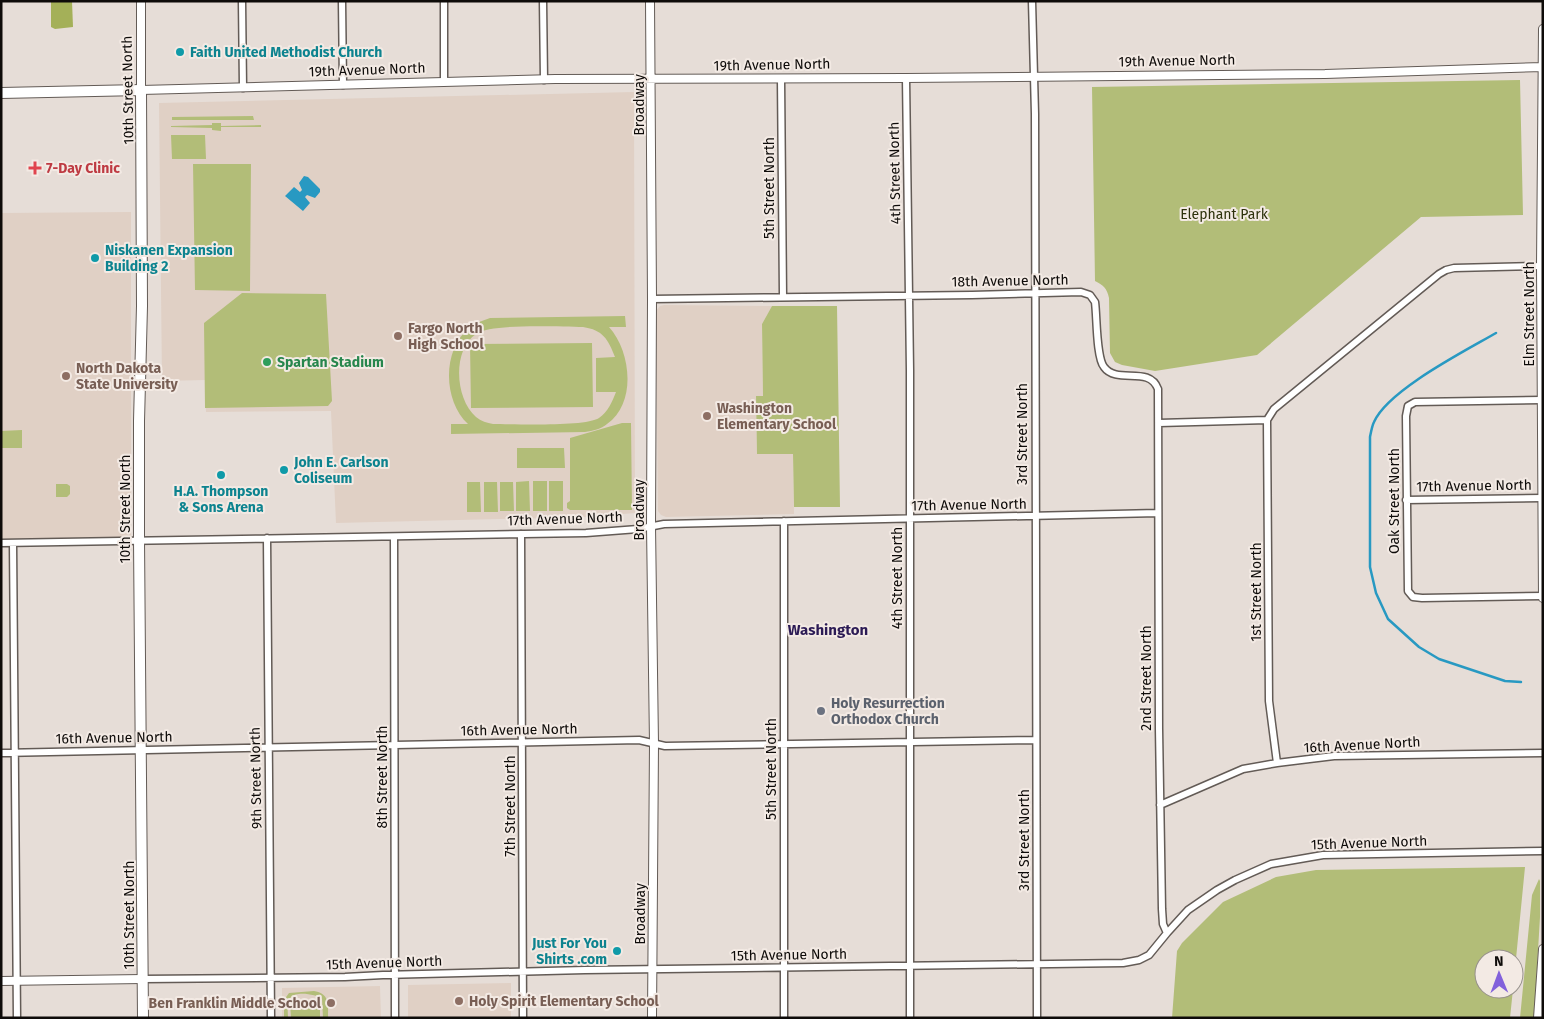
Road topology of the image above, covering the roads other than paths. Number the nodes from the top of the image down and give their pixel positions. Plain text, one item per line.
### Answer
1 (141, 1) edge
2 (242, 1) edge
3 (342, 1) edge
4 (444, 1) edge
5 (544, 1) edge
6 (650, 1) edge
7 (1032, 1) edge
8 (1543, 29) edge
9 (1543, 67) edge
10 (1034, 77) junction
11 (906, 78) junction
12 (651, 79) junction
13 (781, 79) junction
14 (544, 80) junction
15 (444, 82) junction
16 (342, 84) junction
17 (243, 88) junction
18 (141, 90) junction
19 (1, 93) edge
20 (1541, 266) junction
21 (1035, 293) junction
22 (908, 295) junction
23 (782, 296) junction
24 (652, 299) junction
25 (1542, 327) edge
26 (1542, 400) edge
27 (1267, 420) junction
28 (1159, 423) junction
29 (1542, 498) edge
30 (1406, 500) junction
31 (1158, 513) junction
32 (1035, 516) junction
33 (910, 518) junction
34 (784, 521) junction
35 (652, 526) junction
36 (522, 534) junction
37 (394, 537) junction
38 (266, 538) junction
39 (139, 540) junction
40 (13, 543) junction
41 (1, 544) edge
42 (1543, 597) edge
43 (1036, 740) junction
44 (910, 742) junction
45 (522, 743) junction
46 (783, 743) junction
47 (654, 744) junction
48 (395, 745) junction
49 (268, 747) junction
50 (141, 750) junction
51 (1, 752) edge
52 (14, 752) junction
53 (1543, 753) edge
54 (1277, 763) junction
55 (1160, 805) junction
56 (1543, 851) edge
57 (1167, 933) junction
58 (1543, 949) edge
59 (1036, 963) junction
60 (910, 966) junction
61 (784, 967) junction
62 (652, 969) junction
63 (523, 971) junction
64 (395, 975) junction
65 (270, 978) junction
66 (143, 979) junction
67 (1, 981) edge
68 (16, 981) junction
69 (17, 1018) edge
70 (143, 1018) edge
71 (270, 1018) edge
72 (395, 1018) edge
73 (523, 1018) edge
74 (652, 1018) edge
75 (784, 1018) edge
76 (910, 1018) edge
77 (1037, 1018) edge
78 (1538, 1018) edge

1 - 18 street, 10th Street North
2 - 17 street
3 - 16 street
4 - 15 street
5 - 14 street
6 - 12 street, Broadway
7 - 10 street, 3rd Street North
8 - 9 street, Elm Street North
9 - 10 street, 19th Avenue North
9 - 20 street, Elm Street North
10 - 11 street, 19th Avenue North
10 - 21 street, 3rd Street North
11 - 13 street, 19th Avenue North
11 - 22 street, 4th Street North
12 - 13 street, 19th Avenue North
12 - 14 street, 19th Avenue North
12 - 24 street, Broadway
13 - 23 street, 5th Street North
14 - 15 street, 19th Avenue North
15 - 16 street, 19th Avenue North
16 - 17 street, 19th Avenue North
17 - 18 street, 19th Avenue North
18 - 19 main road, 19th Avenue North
18 - 39 main road, 10th Street North
20 - 25 street, Elm Street North
20 - 27 street
21 - 22 street, 18th Avenue North
21 - 28 street, 18th Avenue North
21 - 32 street, 3rd Street North
22 - 23 street, 18th Avenue North
22 - 33 street, 4th Street North
23 - 24 street, 18th Avenue North
24 - 35 street, Broadway
25 - 26 street, Elm Street North
26 - 29 street, Elm Street North
26 - 30 street, Oak Street North
27 - 28 street
27 - 54 street, 1st Street North
28 - 31 street, 2nd Street North
29 - 30 street, 17th Avenue North
29 - 42 street, Elm Street North
30 - 42 street, Oak Street North
31 - 32 street, 17th Avenue North
31 - 55 street, 2nd Street North
32 - 33 street, 17th Avenue North
32 - 43 street, 3rd Street North
33 - 34 street, 17th Avenue North
33 - 44 street, 4th Street North
34 - 35 street, 17th Avenue North
34 - 46 street, 5th Street North
35 - 36 street, 17th Avenue North
35 - 47 street, Broadway
36 - 37 street, 17th Avenue North
36 - 45 street, 7th Street North
37 - 38 street, 17th Avenue North
37 - 48 street, 8th Street North
38 - 39 street, 17th Avenue North
38 - 49 street, 9th Street North
39 - 40 street, 17th Avenue North
39 - 50 main road, 10th Street North
40 - 41 street, 17th Avenue North
40 - 52 street
43 - 44 street, 16th Avenue North
43 - 59 street, 3rd Street North
44 - 46 street, 16th Avenue North
44 - 60 street, 4th Street North
45 - 47 street, 16th Avenue North
45 - 48 street, 16th Avenue North
45 - 63 street, 7th Street North
46 - 47 street, 16th Avenue North
46 - 61 street, 5th Street North
47 - 62 street, Broadway
48 - 49 street, 16th Avenue North
48 - 64 street, 8th Street North
49 - 50 street, 16th Avenue North
49 - 65 street, 9th Street North
50 - 52 street, 16th Avenue North
50 - 66 main road, 10th Street North
51 - 52 street, 16th Avenue North
52 - 68 street
53 - 54 street, 16th Avenue North
54 - 55 street, 16th Avenue North
55 - 57 street, 2nd Street North
56 - 57 street, 15th Avenue North
57 - 59 street, 15th Avenue North
58 - 78 street
59 - 60 street, 15th Avenue North
59 - 77 street, 3rd Street North
60 - 61 street, 15th Avenue North
60 - 76 street, 4th Street North
61 - 62 street, 15th Avenue North
61 - 75 street, 5th Street North
62 - 63 street, 15th Avenue North
62 - 74 street, Broadway
63 - 64 street, 15th Avenue North
63 - 73 street, 7th Street North
64 - 65 street, 15th Avenue North
64 - 72 street, 8th Street North
65 - 66 street, 15th Avenue North
65 - 71 street, 9th Street North
66 - 68 street, 15th Avenue North
66 - 70 main road, 10th Street North
67 - 68 street, 15th Avenue North
68 - 69 street

